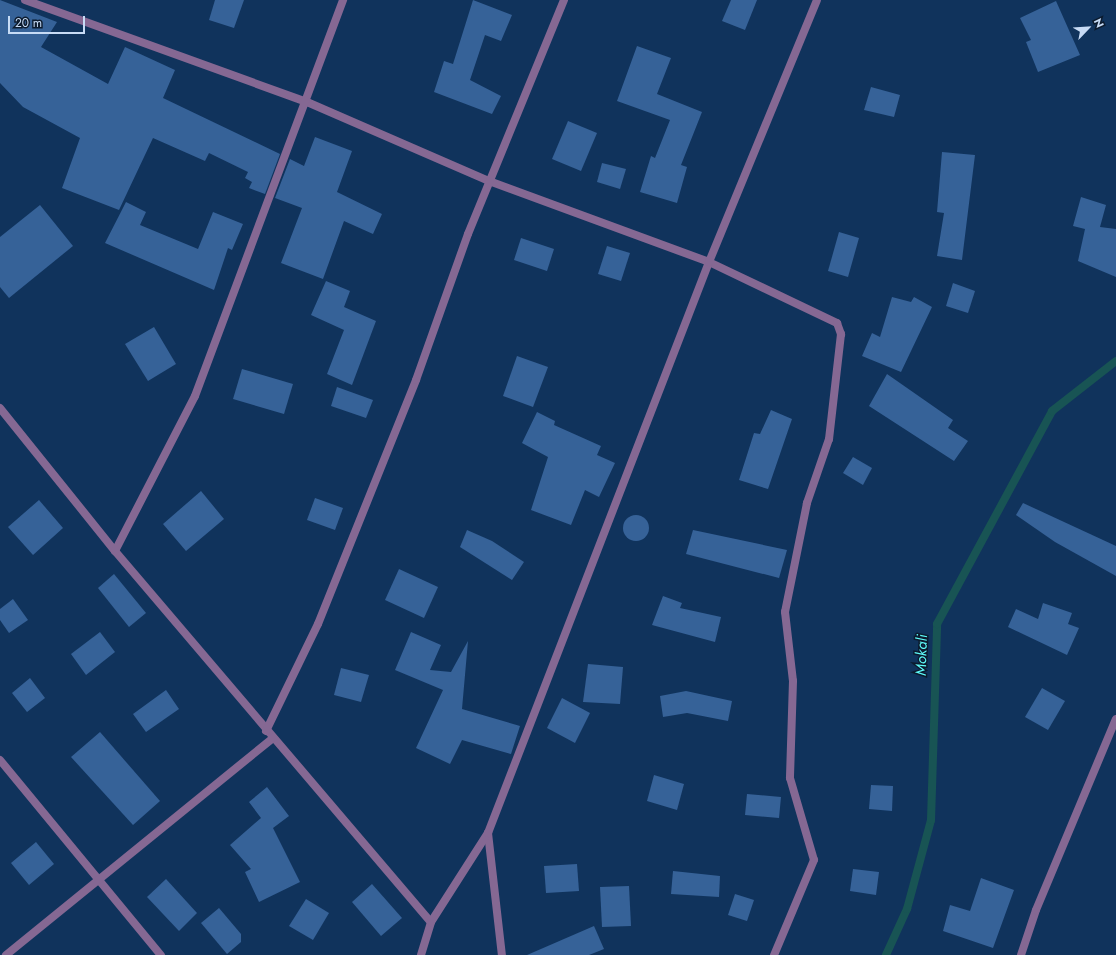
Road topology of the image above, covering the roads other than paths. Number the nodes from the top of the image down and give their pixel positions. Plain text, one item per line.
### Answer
1 (25, 0) edge
2 (343, 0) edge
3 (564, 0) edge
4 (817, 0) edge
5 (307, 102) junction
6 (489, 180) junction
7 (709, 262) junction
8 (0, 408) edge
9 (115, 551) junction
10 (1116, 719) edge
11 (266, 731) junction
12 (273, 738) junction
13 (0, 760) edge
14 (488, 833) junction
15 (100, 880) junction
16 (431, 922) junction
17 (6, 955) edge
18 (161, 955) edge
19 (420, 955) edge
20 (502, 955) edge
21 (774, 955) edge
22 (1021, 955) edge

1 - 5 street
2 - 5 street
3 - 6 street
4 - 7 street
5 - 6 street
5 - 9 street
6 - 7 street
6 - 11 street
7 - 14 street
7 - 21 street
8 - 9 street
9 - 11 street
10 - 22 street
11 - 12 street
12 - 15 street
12 - 16 street
13 - 15 street
14 - 16 street
14 - 20 street
15 - 17 street
15 - 18 street
16 - 19 street

